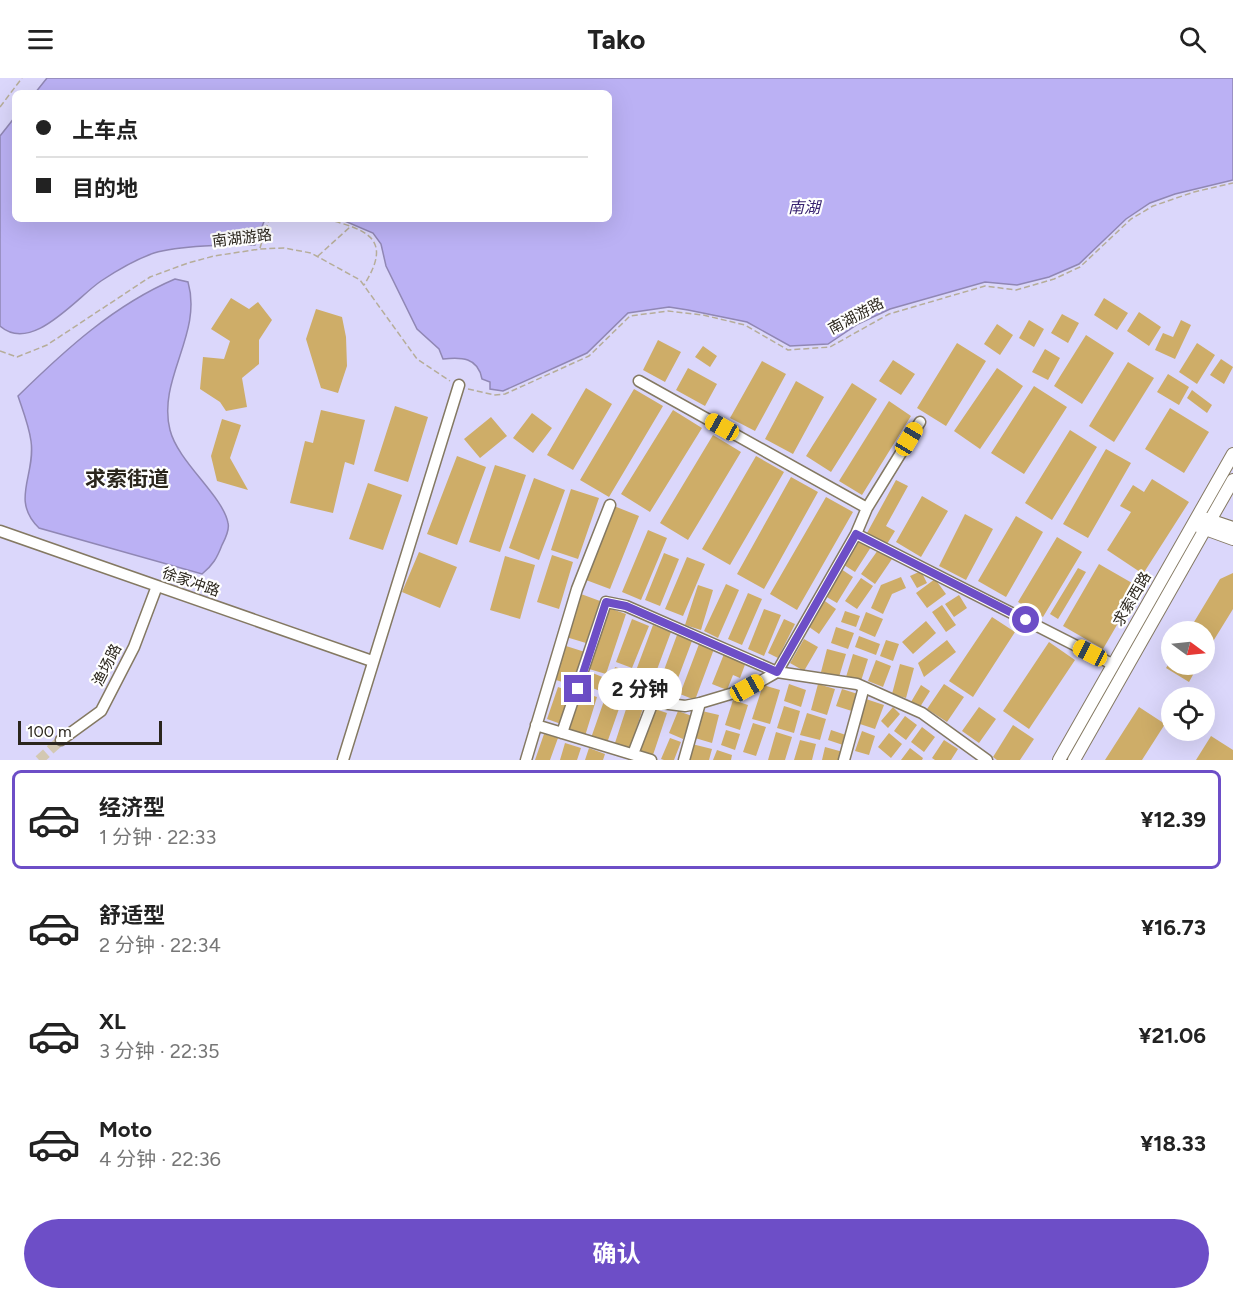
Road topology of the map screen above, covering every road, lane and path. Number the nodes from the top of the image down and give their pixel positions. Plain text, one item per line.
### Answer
1 (22, 78) edge
2 (13, 90) edge
3 (12, 91) edge
4 (0, 107) edge
5 (1233, 183) edge
6 (268, 222) edge
7 (336, 222) edge
8 (350, 226) junction
9 (260, 249) junction
10 (318, 256) junction
11 (363, 285) junction
12 (0, 351) edge
13 (639, 381) dead end
14 (459, 385) junction
15 (920, 422) dead end
16 (1233, 454) edge
17 (1233, 480) edge
18 (610, 505) dead end
19 (867, 508) junction
20 (1202, 522) junction
21 (1233, 528) edge
22 (0, 531) edge
23 (856, 534) junction
24 (1233, 539) edge
25 (157, 586) junction
26 (372, 661) junction
27 (1112, 664) junction
28 (777, 672) junction
29 (864, 687) junction
30 (700, 703) junction
31 (536, 725) junction
32 (562, 733) junction
33 (61, 740) tunnel mouth
34 (633, 754) junction
35 (343, 760) edge
36 (526, 760) edge
37 (651, 760) edge
38 (684, 760) edge
39 (844, 760) edge
40 (987, 760) edge
41 (1059, 760) edge
42 (1074, 760) edge

1 - 2 path
3 - 4 path
5 - 14 path, 南湖游路
6 - 9 path
7 - 8 path
8 - 10 path
8 - 11 path
9 - 10 path, 南湖游路
9 - 12 path, 南湖游路
10 - 11 path, 南湖游路
11 - 14 path, 南湖游路
13 - 19 street
14 - 26 street
15 - 19 street
16 - 20 main road, 求索西路
17 - 20 main road, 求索西路
18 - 31 street
19 - 23 street
20 - 21 main road
20 - 24 main road
20 - 27 main road, 求索西路
20 - 42 main road, 求索西路
22 - 25 street, 徐家冲路
23 - 27 street
23 - 28 street
25 - 26 street, 徐家冲路
25 - 33 street, 渔场路
26 - 35 street
27 - 41 main road, 求索西路
28 - 29 street
28 - 30 street
28 - 32 street
29 - 39 street
29 - 40 street
30 - 34 street
30 - 38 street
31 - 32 street
31 - 36 street
32 - 34 street
34 - 37 street

